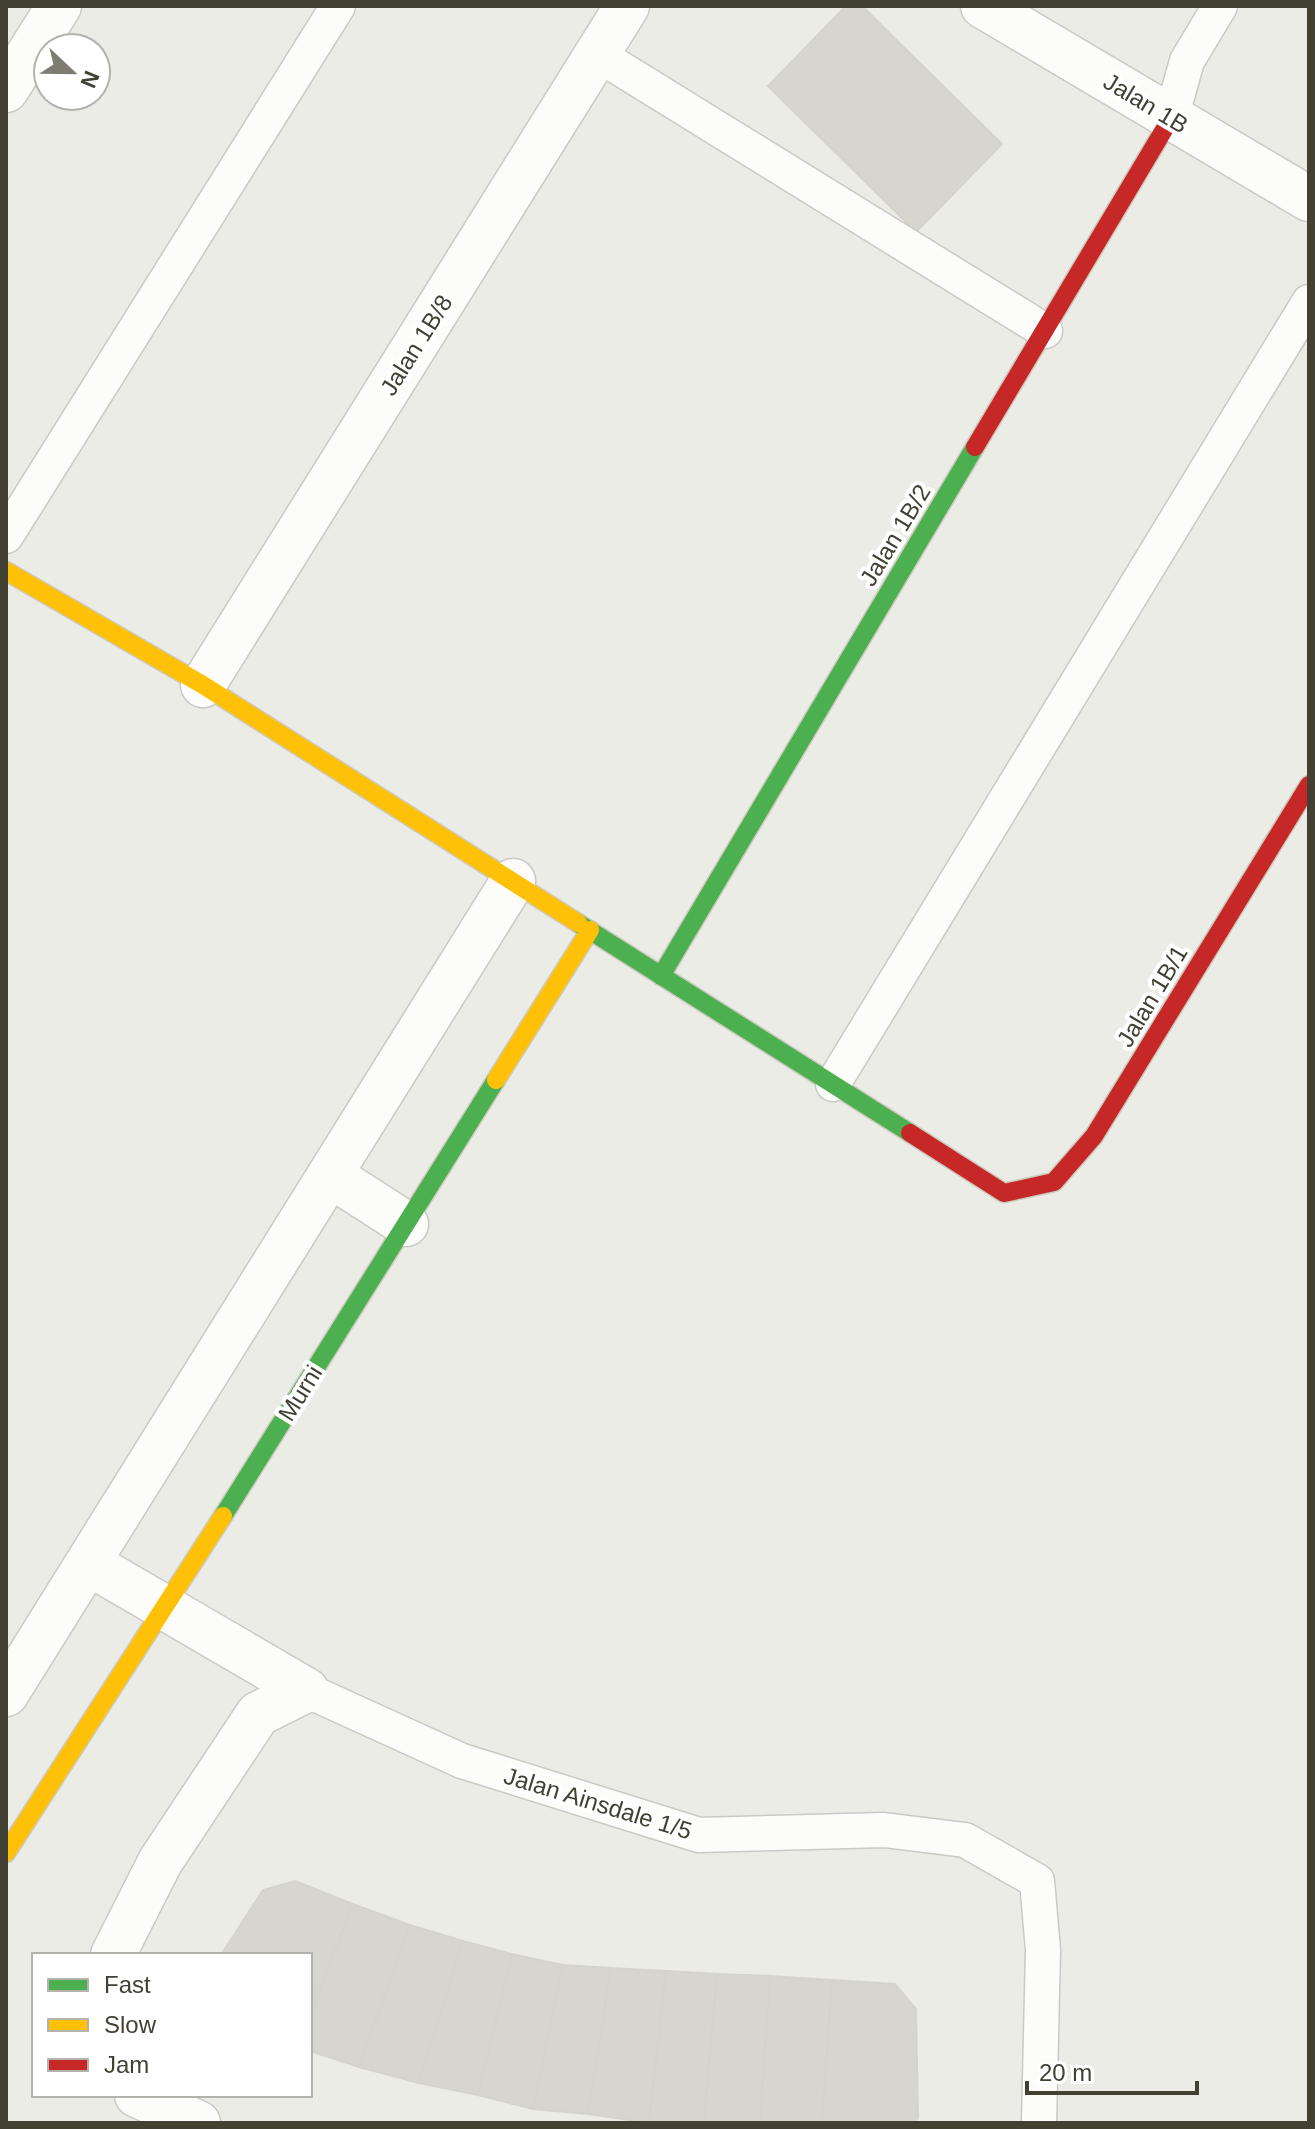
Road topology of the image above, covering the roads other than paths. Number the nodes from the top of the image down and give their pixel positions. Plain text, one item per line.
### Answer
1 (59, 6) edge
2 (338, 6) edge
3 (627, 6) edge
4 (983, 6) edge
5 (1220, 6) edge
6 (597, 54) junction
7 (6, 90) edge
8 (1171, 118) junction
9 (1309, 199) edge
10 (1309, 302) edge
11 (1045, 331) junction
12 (6, 536) edge
13 (6, 571) edge
14 (203, 685) junction
15 (1309, 785) edge
16 (513, 881) junction
17 (590, 930) junction
18 (661, 976) junction
19 (833, 1084) junction
20 (330, 1175) junction
21 (406, 1224) junction
22 (90, 1564) junction
23 (166, 1607) junction
24 (306, 1690) junction
25 (6, 1694) edge
26 (6, 1853) edge
27 (114, 1953) edge
28 (141, 2097) edge
29 (198, 2123) edge
30 (1039, 2123) edge

1 - 7 street
2 - 12 lane
3 - 6 street, Jalan 1B/8
4 - 8 street, Jalan 1B
5 - 8 lane
6 - 11 lane
6 - 14 street, Jalan 1B/8
8 - 9 street, Jalan 1B
8 - 11 street, Jalan 1B/2
10 - 19 lane
11 - 18 street, Jalan 1B/2
13 - 14 street
14 - 16 street
15 - 19 street, Jalan 1B/1
16 - 17 street
16 - 20 street
17 - 18 street
17 - 21 street, Murni
18 - 19 street
20 - 21 street
20 - 22 street
21 - 23 street, Murni
22 - 23 street
22 - 25 street
23 - 24 street
23 - 26 street, Murni
24 - 27 street
24 - 30 lane, Jalan Ainsdale 1/5
28 - 29 street

